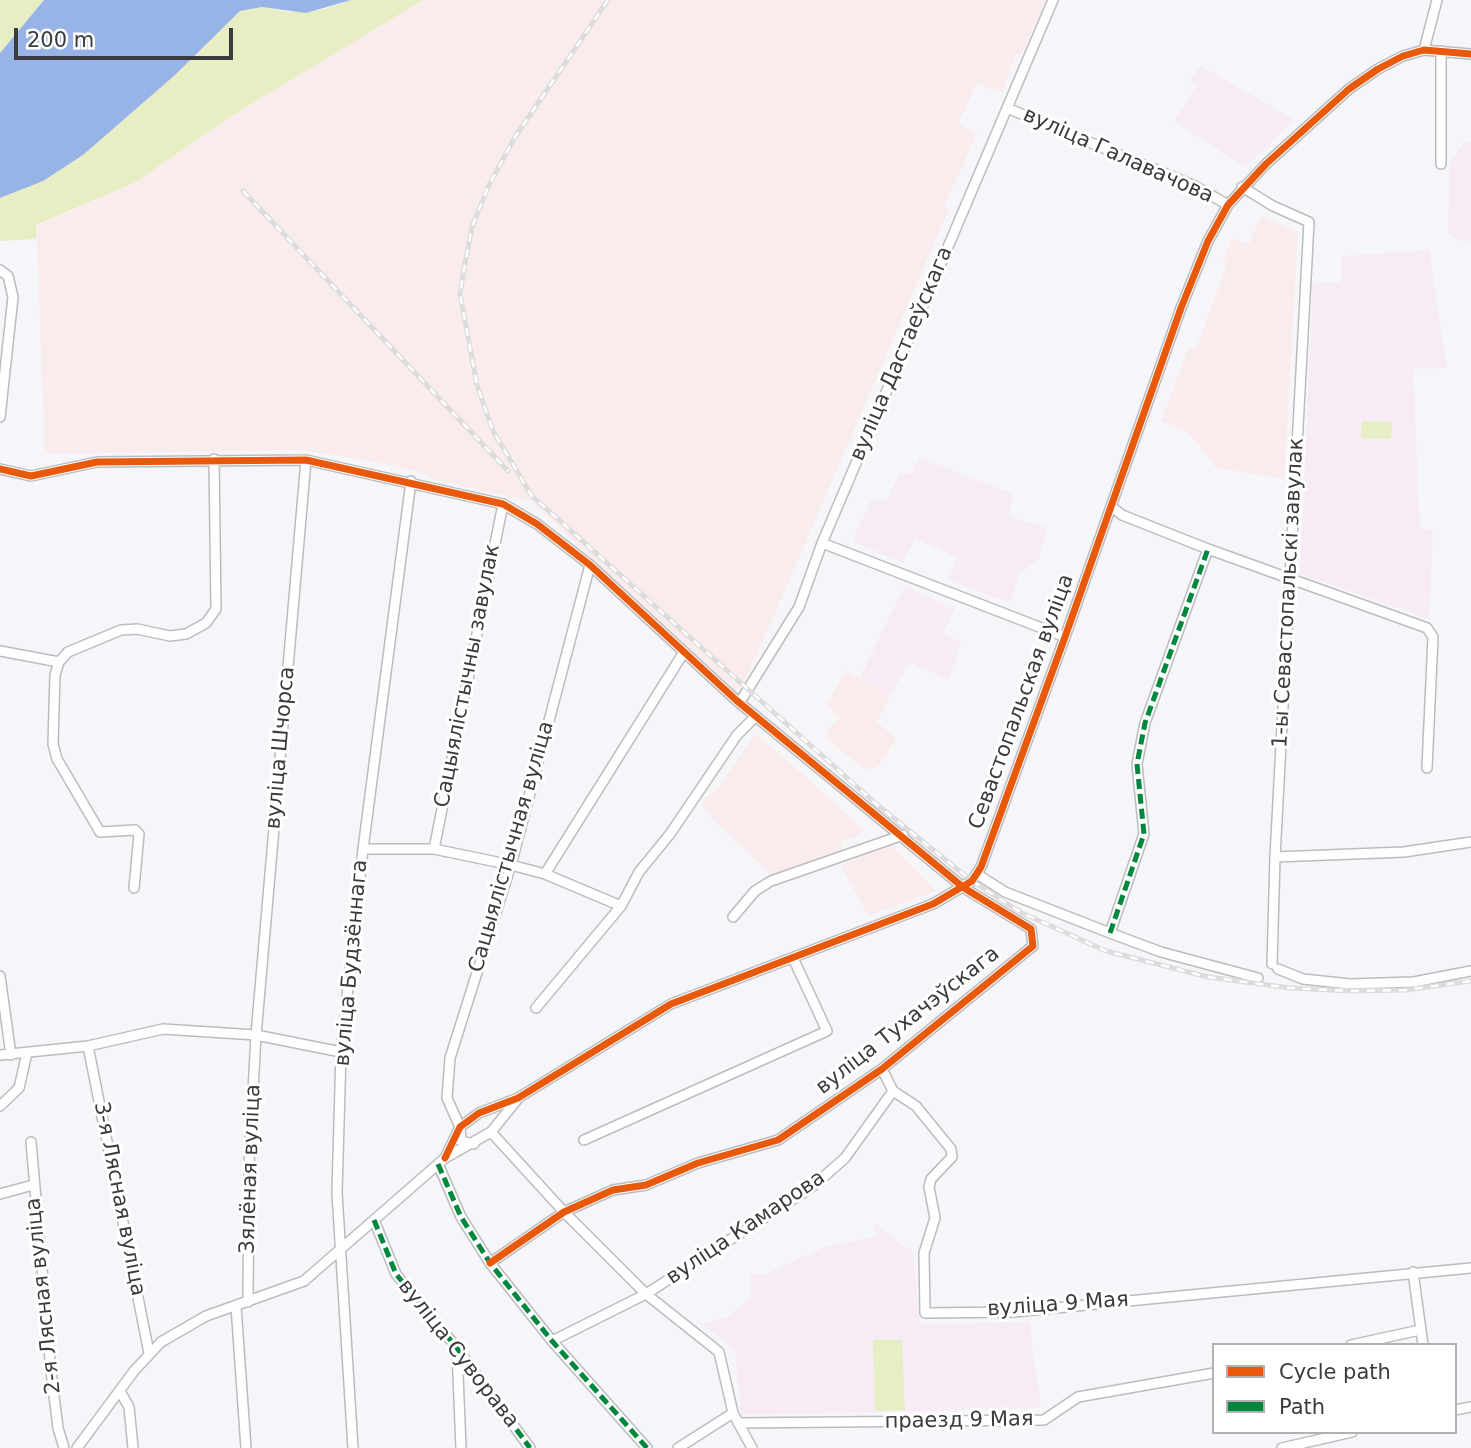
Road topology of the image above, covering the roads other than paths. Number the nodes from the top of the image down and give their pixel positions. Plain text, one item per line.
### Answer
1 (1053, 0) edge
2 (1437, 0) edge
3 (1424, 50) junction
4 (1441, 51) junction
5 (1471, 54) edge
6 (1007, 108) junction
7 (1441, 164) dead end
8 (1242, 187) junction
9 (1228, 205) junction
10 (1309, 222) joint
11 (0, 270) edge
12 (0, 417) edge
13 (214, 459) junction
14 (306, 460) junction
15 (0, 470) edge
16 (411, 481) junction
17 (503, 504) junction
18 (1112, 507) junction
19 (822, 543) junction
20 (1208, 549) junction
21 (590, 565) junction
22 (1291, 579) junction
23 (1065, 637) junction
24 (0, 651) edge
25 (684, 652) junction
26 (59, 662) junction
27 (738, 701) junction
28 (756, 716) junction
29 (1427, 768) dead end
30 (903, 835) junction
31 (1471, 842) edge
32 (363, 849) junction
33 (434, 849) junction
34 (1275, 857) junction
35 (510, 864) junction
36 (545, 874) junction
37 (977, 874) junction
38 (134, 888) dead end
39 (964, 888) junction
40 (621, 906) junction
41 (733, 917) dead end
42 (1110, 933) junction
43 (793, 958) junction
44 (1471, 971) edge
45 (0, 976) edge
46 (1258, 978) dead end
47 (537, 1007) dead end
48 (256, 1035) junction
49 (88, 1046) junction
50 (341, 1052) junction
51 (27, 1053) junction
52 (0, 1055) edge
53 (10, 1055) junction
54 (882, 1069) junction
55 (893, 1091) junction
56 (518, 1098) junction
57 (0, 1106) edge
58 (479, 1113) junction
59 (460, 1127) junction
60 (493, 1130) junction
61 (584, 1140) dead end
62 (31, 1142) dead end
63 (474, 1144) junction
64 (442, 1161) junction
65 (33, 1185) junction
66 (0, 1194) edge
67 (564, 1212) junction
68 (374, 1220) junction
69 (342, 1250) junction
70 (490, 1263) junction
71 (1471, 1268) edge
72 (1413, 1272) junction
73 (646, 1294) junction
74 (248, 1302) junction
75 (236, 1306) junction
76 (1420, 1330) junction
77 (552, 1341) junction
78 (1360, 1343) edge
79 (1423, 1343) edge
80 (457, 1348) junction
81 (149, 1353) junction
82 (1212, 1373) edge
83 (121, 1393) junction
84 (733, 1413) junction
85 (738, 1423) junction
86 (1345, 1434) edge
87 (1301, 1446) edge
88 (64, 1448) edge
89 (78, 1448) edge
90 (134, 1448) edge
91 (246, 1448) edge
92 (353, 1448) edge
93 (461, 1448) edge
94 (530, 1448) edge
95 (647, 1448) edge
96 (678, 1448) edge
97 (752, 1448) edge
98 (1282, 1448) edge

1 - 6 street, вуліца Дастаеўскага
2 - 3 street
3 - 4 street
3 - 8 street, Севастопальская вуліца
4 - 5 street
4 - 7 street
6 - 9 street, вуліца Галавачова
6 - 19 street, вуліца Дастаеўскага
8 - 9 street, Севастопальская вуліца
8 - 10 street, вуліца Галавачова
9 - 18 street, Севастопальская вуліца
10 - 22 street, 1-ы Севастопальскі завулак
11 - 12 street
13 - 14 street
13 - 15 street
13 - 26 street
14 - 16 street
14 - 48 street, вуліца Шчорса
16 - 17 street
16 - 32 street, вуліца Будзённага
17 - 21 street
17 - 33 street, Сацыялістычны завулак
18 - 20 street
18 - 23 street, Севастопальская вуліца
19 - 23 street
19 - 27 street, вуліца Дастаеўскага
20 - 22 street
20 - 42 street
21 - 25 street
21 - 35 street, Сацыялістычная вуліца
22 - 29 street
22 - 34 street, 1-ы Севастопальскі завулак
23 - 37 street, Севастопальская вуліца
24 - 26 street
25 - 27 street
25 - 36 street
26 - 38 street
27 - 28 street
28 - 30 street
28 - 40 street
30 - 39 street
30 - 41 street
31 - 34 street
32 - 33 street
32 - 50 street, вуліца Будзённага
33 - 35 street
34 - 44 street, 1-ы Севастопальскі завулак
35 - 36 street
35 - 59 street, Сацыялістычная вуліца
36 - 40 street
37 - 39 street, Севастопальская вуліца
37 - 42 street
39 - 43 street, Севастопальская вуліца
39 - 54 street, вуліца Тухачэўскага
40 - 47 street
42 - 46 street
43 - 56 street, Севастопальская вуліца
43 - 61 street
45 - 53 street
48 - 49 street
48 - 50 street
48 - 74 street, Зялёная вуліца
49 - 51 street
49 - 81 street, 3-я Лясная вуліца
50 - 69 street, вуліца Будзённага
51 - 53 street
51 - 57 street
52 - 53 street
54 - 55 street, вуліца 9 Мая
54 - 67 street, вуліца Тухачэўскага
55 - 72 street, вуліца 9 Мая
55 - 73 street, вуліца Камарова
56 - 58 street, Севастопальская вуліца
56 - 60 street, Севастопальская вуліца
58 - 59 street, Севастопальская вуліца
58 - 60 street, вуліца Камарова
59 - 63 street, Сацыялістычная вуліца
59 - 64 street, Севастопальская вуліца
60 - 63 street, Севастопальская вуліца
60 - 67 street, вуліца Камарова
62 - 65 street, 2-я Лясная вуліца
63 - 64 street, Севастопальская вуліца
64 - 68 street, Севастопальская вуліца
64 - 70 street
65 - 66 street
65 - 88 street, 2-я Лясная вуліца
67 - 70 street, вуліца Тухачэўскага
67 - 73 street, вуліца Камарова
68 - 69 street, Севастопальская вуліца
68 - 80 street, вуліца Суворава
69 - 74 street, Севастопальская вуліца
69 - 92 street, вуліца Будзённага
70 - 77 street
71 - 72 street, вуліца 9 Мая
72 - 76 street
73 - 77 street, вуліца Камарова
73 - 84 street, вуліца Камарова
74 - 75 street, Севастопальская вуліца
75 - 81 street, Севастопальская вуліца
75 - 91 street
76 - 78 street
76 - 79 street
77 - 95 street
80 - 93 street
80 - 94 street, вуліца Суворава
81 - 83 street, Севастопальская вуліца
82 - 85 street, праезд 9 Мая
83 - 89 street, Севастопальская вуліца
83 - 90 street
84 - 85 street, вуліца Камарова
84 - 96 street
85 - 97 street, вуліца Камарова
86 - 87 street
87 - 98 street

